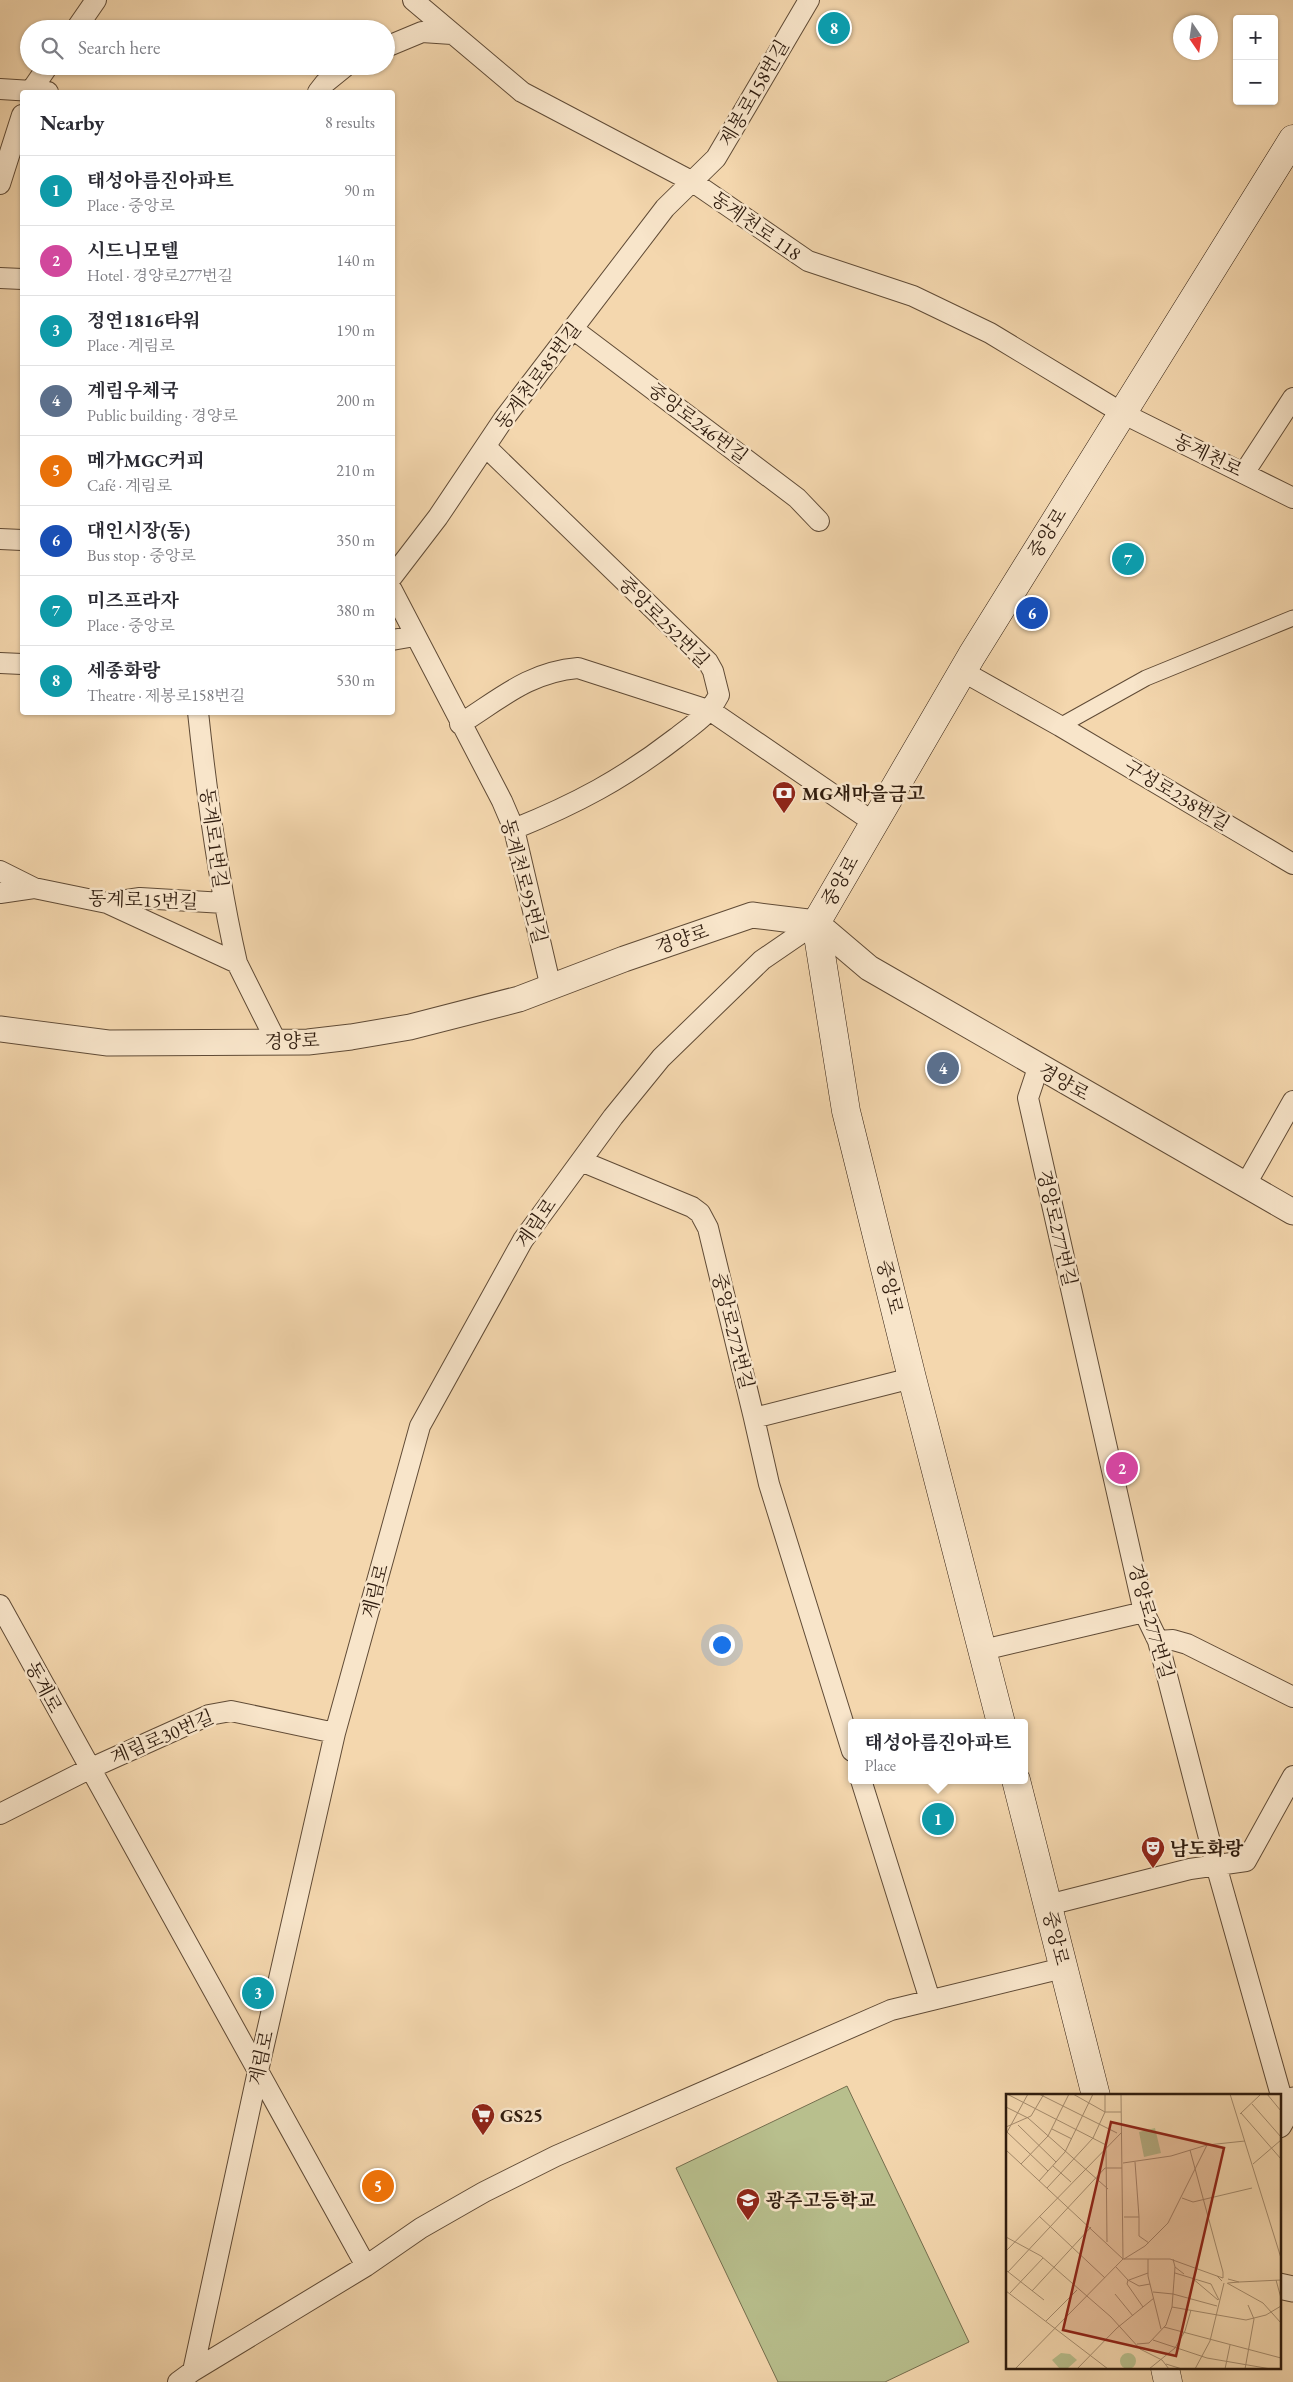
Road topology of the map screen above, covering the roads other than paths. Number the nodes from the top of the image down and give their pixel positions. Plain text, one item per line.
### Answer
1 (96, 0) edge
2 (412, 0) edge
3 (809, 0) edge
4 (82, 20) edge
5 (452, 34) junction
6 (395, 43) edge
7 (44, 75) edge
8 (335, 75) edge
9 (0, 89) edge
10 (37, 90) edge
11 (320, 90) edge
12 (20, 91) edge
13 (20, 121) edge
14 (1293, 139) edge
15 (693, 182) junction
16 (0, 184) edge
17 (0, 278) edge
18 (20, 278) edge
19 (574, 329) junction
20 (1293, 398) edge
21 (1122, 413) junction
22 (486, 447) junction
23 (1244, 473) junction
24 (1293, 498) edge
25 (819, 521) dead end
26 (0, 539) edge
27 (20, 540) edge
28 (395, 573) edge
29 (395, 596) edge
30 (1293, 618) edge
31 (415, 636) junction
32 (395, 639) edge
33 (0, 663) edge
34 (20, 664) edge
35 (962, 671) junction
36 (711, 711) junction
37 (198, 715) edge
38 (460, 724) junction
39 (1060, 726) junction
40 (873, 822) junction
41 (514, 829) junction
42 (1293, 864) edge
43 (0, 871) edge
44 (34, 888) junction
45 (0, 892) edge
46 (107, 903) junction
47 (224, 903) junction
48 (816, 923) junction
49 (237, 962) junction
50 (552, 988) junction
51 (0, 1029) edge
52 (277, 1043) junction
53 (1038, 1068) junction
54 (1293, 1101) edge
55 (581, 1161) junction
56 (1246, 1184) junction
57 (1293, 1212) edge
58 (912, 1378) junction
59 (754, 1418) junction
60 (0, 1605) edge
61 (1144, 1612) junction
62 (1158, 1641) junction
63 (983, 1650) junction
64 (1293, 1697) edge
65 (1000, 1719) edge
66 (335, 1733) junction
67 (848, 1739) edge
68 (89, 1769) junction
69 (1293, 1776) edge
70 (862, 1784) edge
71 (1017, 1784) edge
72 (0, 1814) edge
73 (1216, 1865) junction
74 (1048, 1904) junction
75 (1063, 1968) junction
76 (930, 2000) junction
77 (258, 2071) junction
78 (1095, 2094) edge
79 (1288, 2113) edge
80 (366, 2266) junction
81 (1280, 2286) edge
82 (1293, 2289) edge
83 (186, 2377) edge

1 - 4 street
2 - 5 street, 동계천로 118
3 - 15 street, 제봉로158번길
5 - 6 street
5 - 15 street, 동계천로 118
7 - 10 street
8 - 11 street
9 - 12 street
13 - 16 street
14 - 21 main road, 중앙로
15 - 19 street, 동계천로85번길
15 - 21 street, 동계천로 118
17 - 18 street
19 - 22 street, 동계천로85번길
19 - 25 street, 중앙로246번길
20 - 23 street
21 - 23 street, 동계천로
21 - 35 main road, 중앙로
22 - 28 street, 동계천로85번길
22 - 36 street, 중앙로252번길
23 - 24 street, 동계천로
26 - 27 street
29 - 31 street, 동계천로95번길
30 - 39 street
31 - 32 street
31 - 38 street, 동계천로95번길
33 - 34 street
35 - 39 street, 구성로238번길
35 - 40 main road, 중앙로
36 - 38 street
36 - 40 street
36 - 41 street
37 - 47 street, 동계로1번길
38 - 41 street, 동계천로95번길
39 - 42 street, 구성로238번길
40 - 48 main road, 중앙로
41 - 50 street, 동계천로95번길
43 - 44 street, 동계로15번길
44 - 45 street, 동계로15번길
44 - 46 street, 동계로15번길
46 - 47 street, 동계로15번길
46 - 49 street
47 - 49 street, 동계로1번길
48 - 50 street, 경양로
48 - 53 street, 경양로
48 - 55 street, 계림로
48 - 58 main road, 중앙로
49 - 52 street, 동계로1번길
50 - 52 street, 경양로
51 - 52 street, 경양로
53 - 56 street, 경양로
53 - 61 street, 경양로277번길
54 - 56 street
55 - 59 street, 중앙로272번길
55 - 66 street, 계림로
56 - 57 street, 경양로
58 - 59 street
58 - 63 main road, 중앙로
59 - 67 street, 중앙로272번길
60 - 68 street, 동계로
61 - 62 street, 경양로277번길
61 - 63 street
62 - 64 street
62 - 73 street, 경양로277번길
63 - 65 main road, 중앙로
66 - 68 street, 계림로30번길
66 - 77 street, 계림로
68 - 72 street, 계림로30번길
68 - 77 street, 동계로
69 - 73 street
70 - 76 street
71 - 74 main road, 중앙로
73 - 74 street
73 - 79 street, 경양로277번길
74 - 75 main road, 중앙로
75 - 76 street
75 - 78 main road, 중앙로
76 - 80 street
77 - 80 street, 동계로
77 - 83 street, 계림로
80 - 83 street
81 - 82 street

